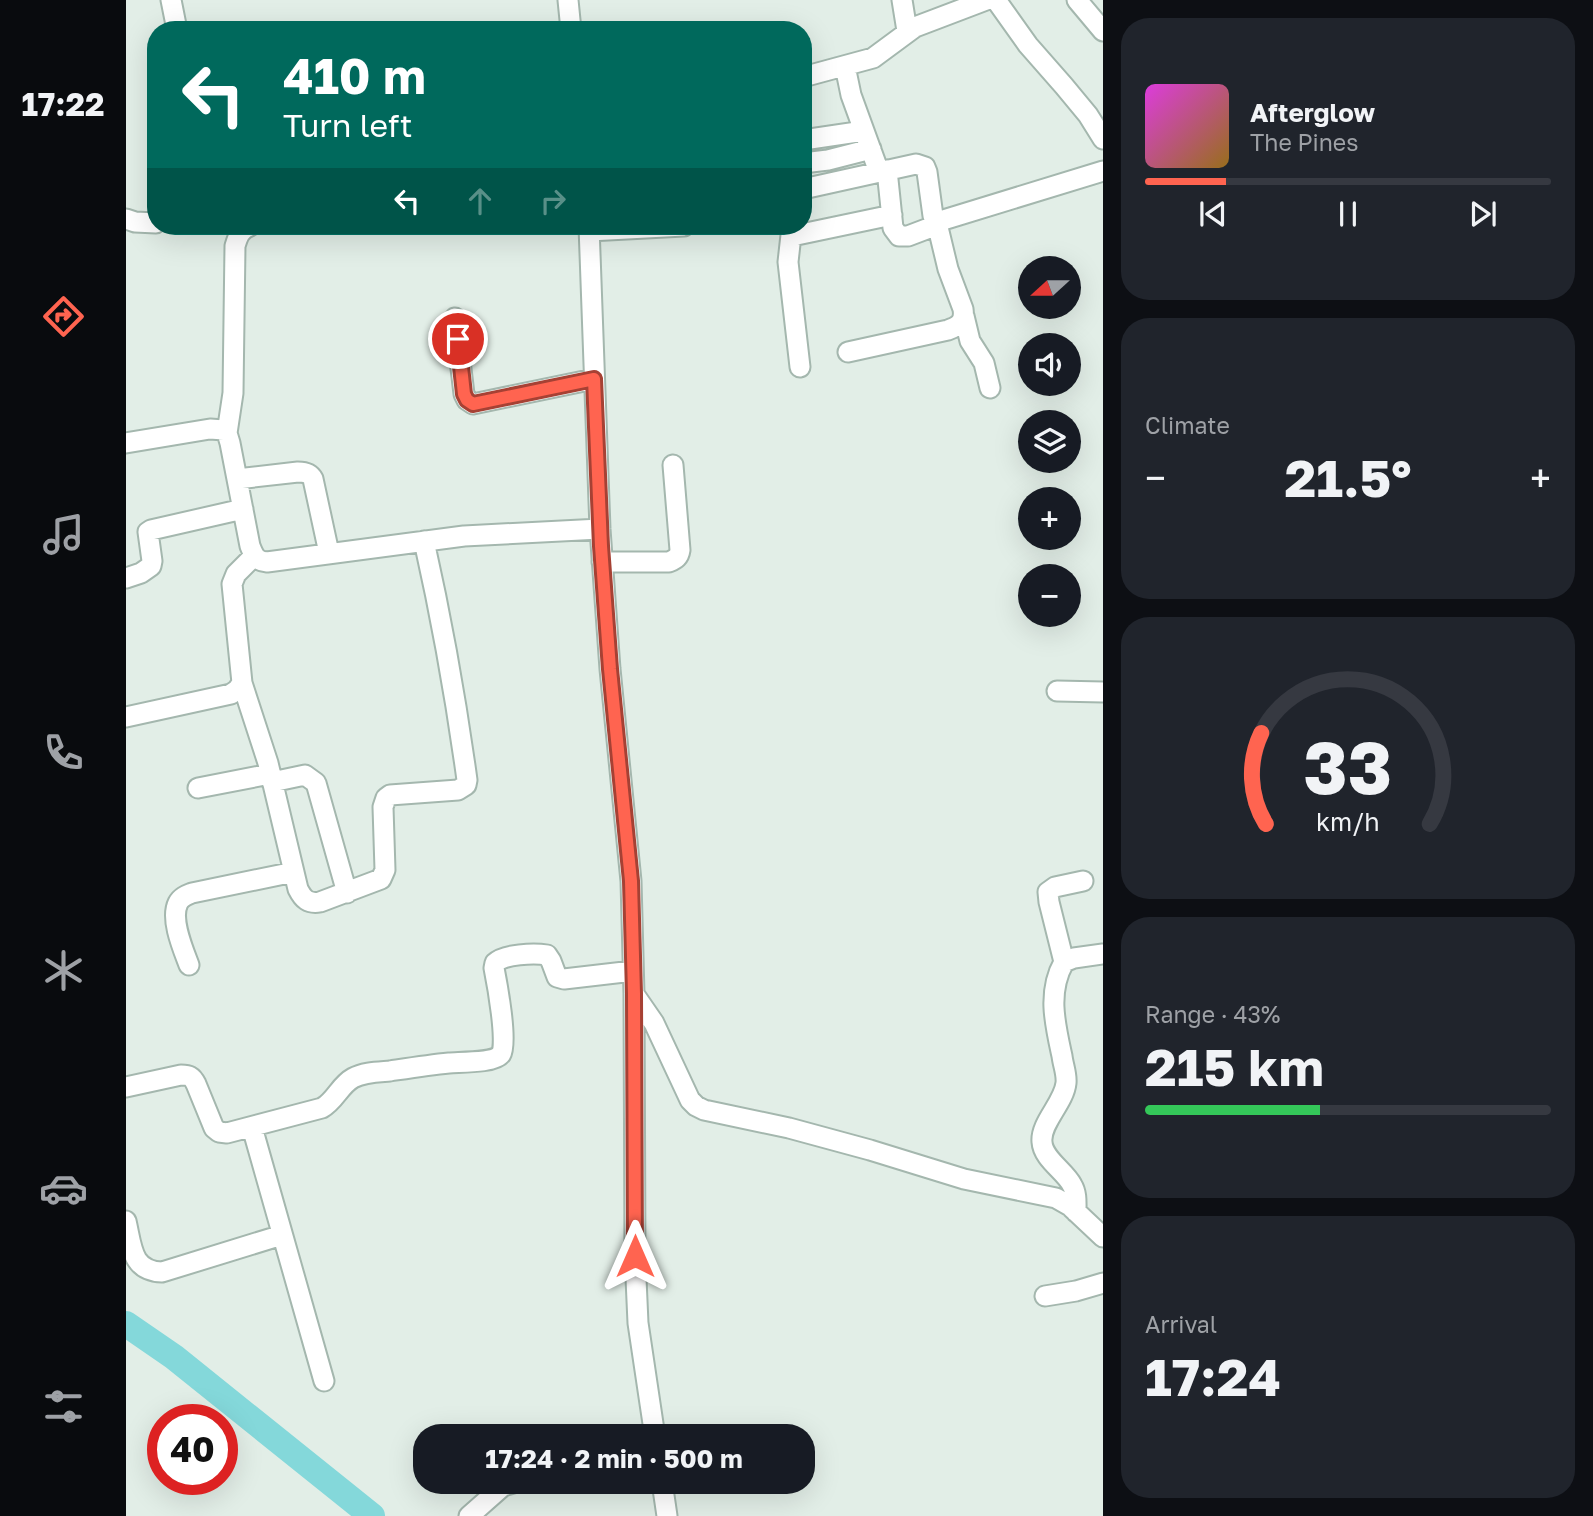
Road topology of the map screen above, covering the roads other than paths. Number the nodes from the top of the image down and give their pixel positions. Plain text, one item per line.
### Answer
1 (171, 0) edge
2 (568, 0) edge
3 (901, 0) edge
4 (986, 0) edge
5 (996, 0) edge
6 (1077, 0) edge
7 (175, 21) edge
8 (570, 21) edge
9 (907, 31) junction
10 (1103, 31) edge
11 (845, 66) junction
12 (812, 75) edge
13 (1103, 139) edge
14 (812, 140) edge
15 (867, 140) junction
16 (812, 162) edge
17 (883, 171) junction
18 (1103, 171) edge
19 (812, 187) edge
20 (892, 215) junction
21 (126, 219) edge
22 (936, 222) junction
23 (147, 223) edge
24 (812, 228) edge
25 (239, 235) edge
26 (589, 235) edge
27 (792, 235) edge
28 (964, 316) junction
29 (455, 317) dead end
30 (848, 352) dead end
31 (800, 368) dead end
32 (594, 379) junction
33 (990, 387) dead end
34 (227, 433) junction
35 (126, 443) edge
36 (673, 466) dead end
37 (237, 478) junction
38 (243, 509) junction
39 (600, 529) junction
40 (425, 541) junction
41 (329, 553) junction
42 (254, 556) junction
43 (602, 562) junction
44 (126, 578) edge
45 (242, 683) junction
46 (1057, 691) dead end
47 (1103, 692) edge
48 (126, 717) edge
49 (271, 778) junction
50 (198, 788) dead end
51 (294, 872) junction
52 (1083, 881) dead end
53 (347, 892) junction
54 (1103, 954) edge
55 (1064, 962) junction
56 (189, 965) dead end
57 (633, 971) junction
58 (634, 994) junction
59 (126, 1087) edge
60 (251, 1127) junction
61 (1076, 1212) junction
62 (126, 1221) edge
63 (282, 1235) junction
64 (1103, 1237) edge
65 (1103, 1283) edge
66 (1045, 1296) dead end
67 (324, 1381) dead end
68 (653, 1424) edge
69 (492, 1494) edge
70 (664, 1494) edge
71 (469, 1516) edge
72 (667, 1516) edge

1 - 7 street
2 - 8 street
3 - 9 street
4 - 9 street
5 - 13 street
6 - 10 street
9 - 11 street
11 - 12 street
11 - 15 street
14 - 15 street
15 - 16 street
15 - 17 street
17 - 19 street
17 - 20 street
17 - 22 street
18 - 22 street
20 - 22 street
20 - 24 street
21 - 23 street
22 - 28 street
25 - 34 street
26 - 32 street
27 - 31 street
28 - 30 street
28 - 33 street
29 - 32 street
32 - 39 street
34 - 35 street
34 - 37 street
36 - 43 street
37 - 38 street
37 - 41 street
38 - 42 street
38 - 44 street
39 - 40 street
39 - 43 street
40 - 41 street
40 - 53 street
41 - 42 street
42 - 45 street
43 - 57 street
45 - 48 street
45 - 49 street
46 - 47 street
49 - 50 street
49 - 51 street
49 - 53 street
51 - 53 street
51 - 56 street
52 - 55 street
54 - 55 street
55 - 61 street
57 - 58 street
57 - 60 street
58 - 61 street
58 - 68 street
59 - 60 street
60 - 63 street
61 - 64 street
62 - 63 street
63 - 67 street
65 - 66 street
69 - 71 street
70 - 72 street

